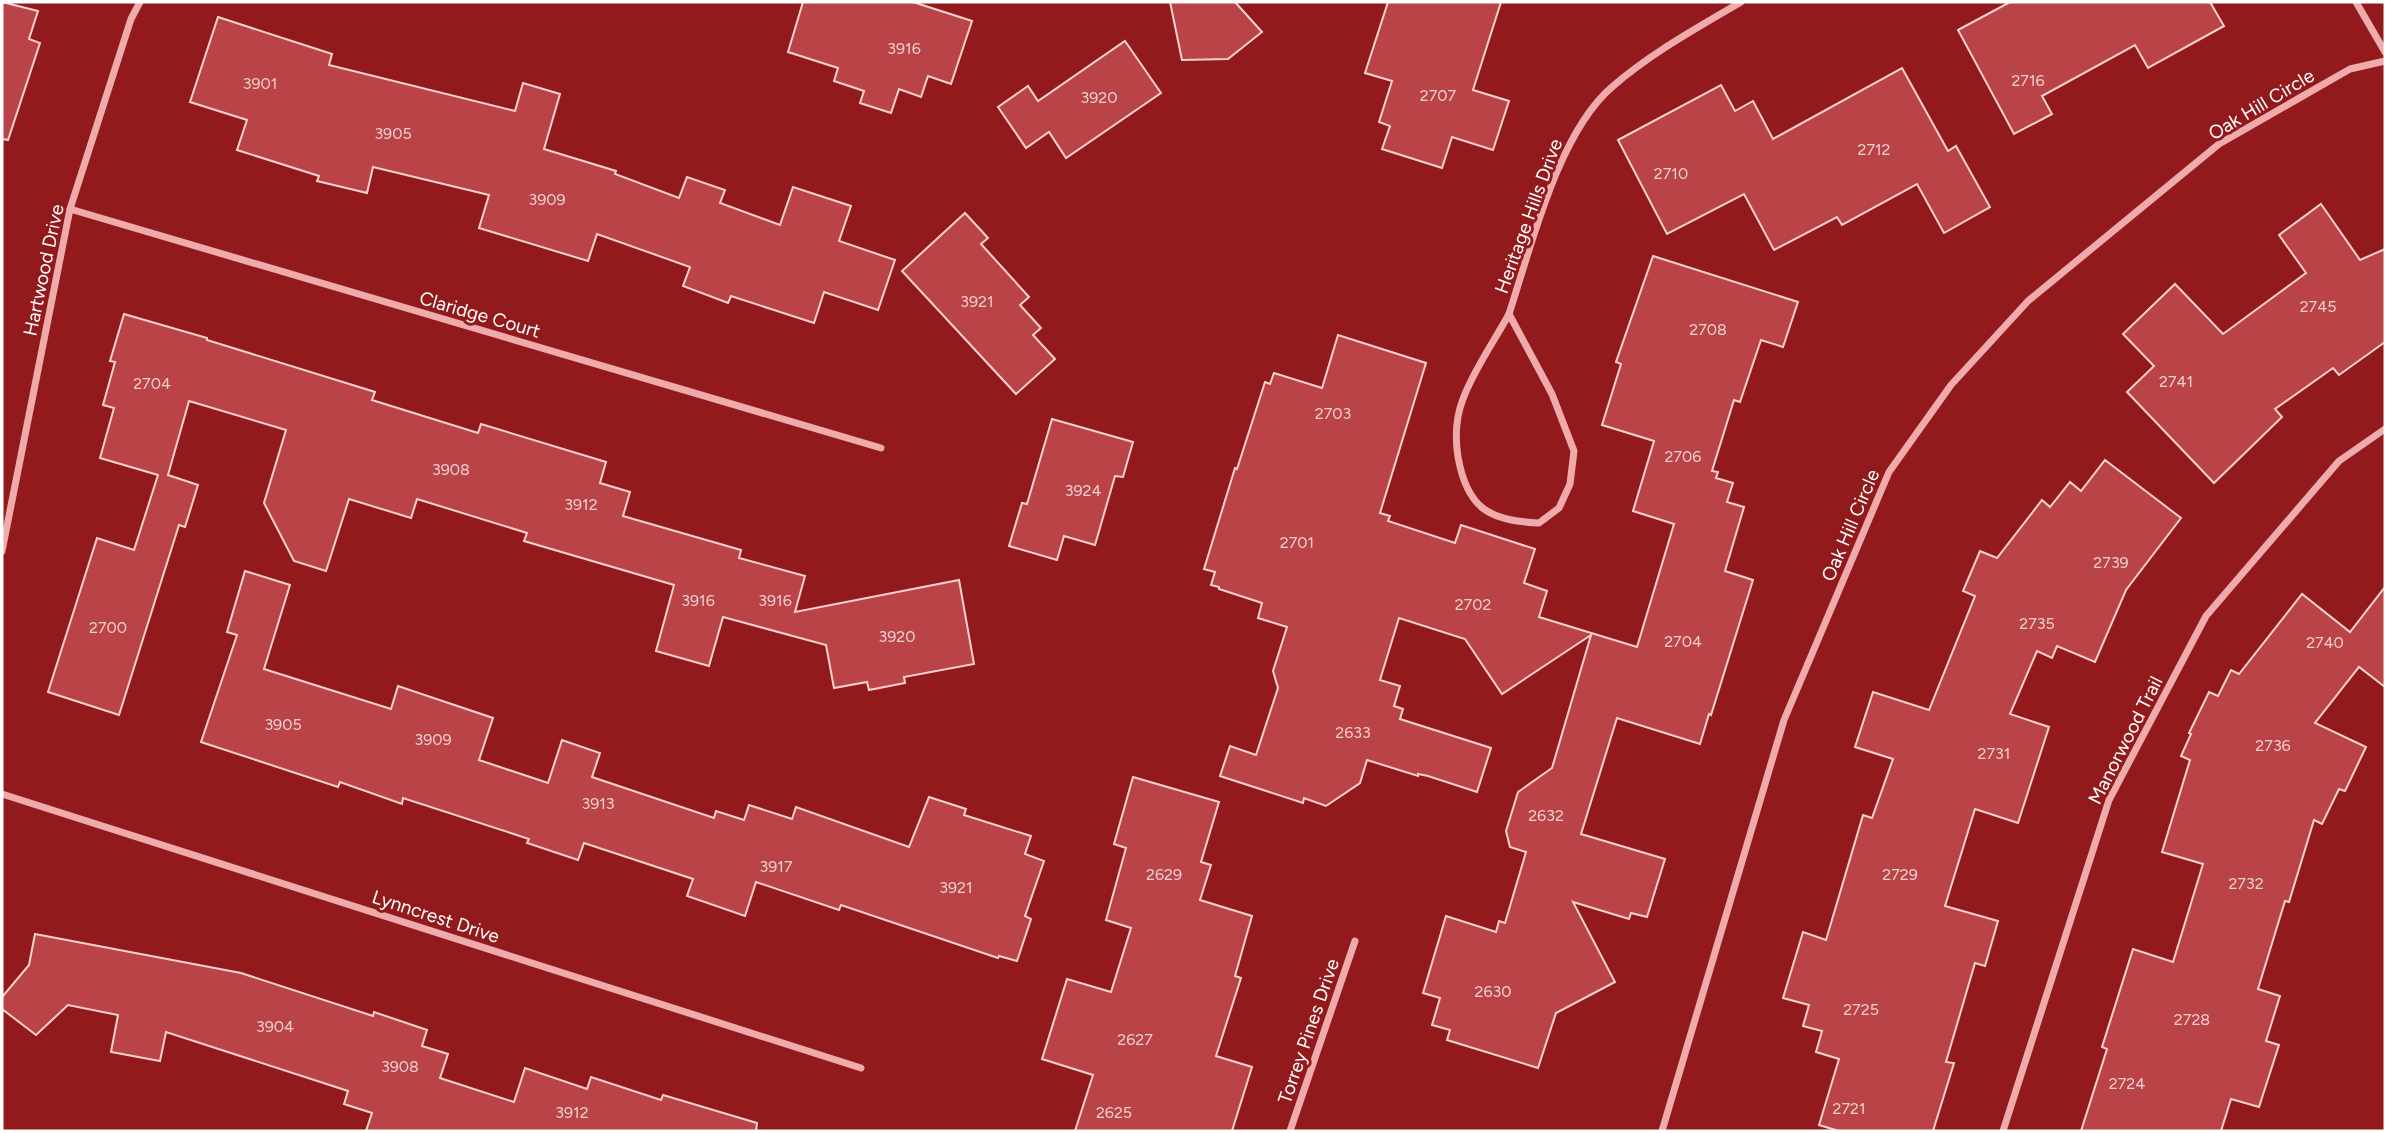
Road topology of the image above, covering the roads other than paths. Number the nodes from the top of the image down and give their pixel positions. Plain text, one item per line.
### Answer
1 (140, 2) edge
2 (1741, 2) edge
3 (2356, 2) edge
4 (2385, 52) edge
5 (2385, 61) edge
6 (70, 209) junction
7 (1509, 314) junction
8 (2385, 429) edge
9 (881, 448) dead end
10 (2, 551) edge
11 (2, 794) edge
12 (1355, 941) dead end
13 (861, 1068) dead end
14 (1290, 1131) edge
15 (1661, 1131) edge
16 (2003, 1131) edge

1 - 6 street, Hartwood Drive
2 - 7 street, Heritage Hills Drive
3 - 4 street
5 - 15 street, Oak Hill Circle
6 - 9 street, Claridge Court
6 - 10 street, Hartwood Drive
7 - 7 street, Heritage Hills Drive
8 - 16 street, Manorwood Trail
11 - 13 street, Lynncrest Drive
12 - 14 street, Torrey Pines Drive

